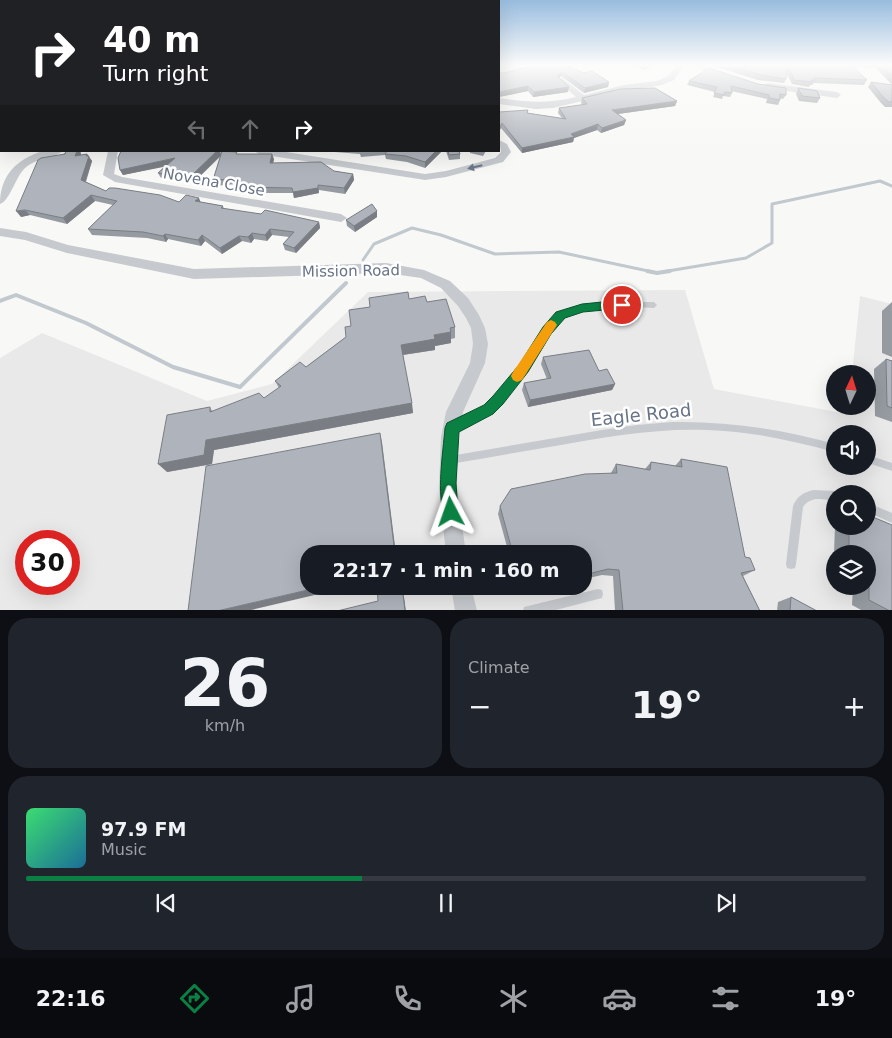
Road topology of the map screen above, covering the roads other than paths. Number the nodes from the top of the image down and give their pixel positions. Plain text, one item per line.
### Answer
1 (577, 93) edge
2 (604, 93) edge
3 (833, 93) edge
4 (837, 94) dead end
5 (582, 98) junction
6 (500, 101) edge
7 (500, 144) edge
8 (53, 152) edge
9 (114, 152) edge
10 (265, 152) edge
11 (13, 174) junction
12 (0, 176) edge
13 (0, 201) edge
14 (341, 218) dead end
15 (0, 232) edge
16 (654, 305) dead end
17 (452, 428) junction
18 (826, 446) edge
19 (449, 460) junction
20 (876, 462) edge
21 (892, 467) edge
22 (826, 496) edge
23 (876, 511) edge
24 (892, 518) edge
25 (455, 545) edge
26 (791, 564) dead end
27 (598, 594) dead end
28 (463, 595) edge
29 (466, 610) edge
30 (528, 610) edge

1 - 5 street
2 - 5 street
3 - 4 street
5 - 6 street
7 -> 10 street
8 - 11 street
9 - 14 street, Novena Close
11 - 12 street
11 - 13 street
15 - 17 street, Mission Road
16 - 17 lane
17 - 19 street, Mission Road
18 - 19 lane, Eagle Road
19 - 25 street, Mission Road
20 - 21 lane
22 - 26 lane
23 - 24 lane
27 - 30 lane
28 - 29 street

